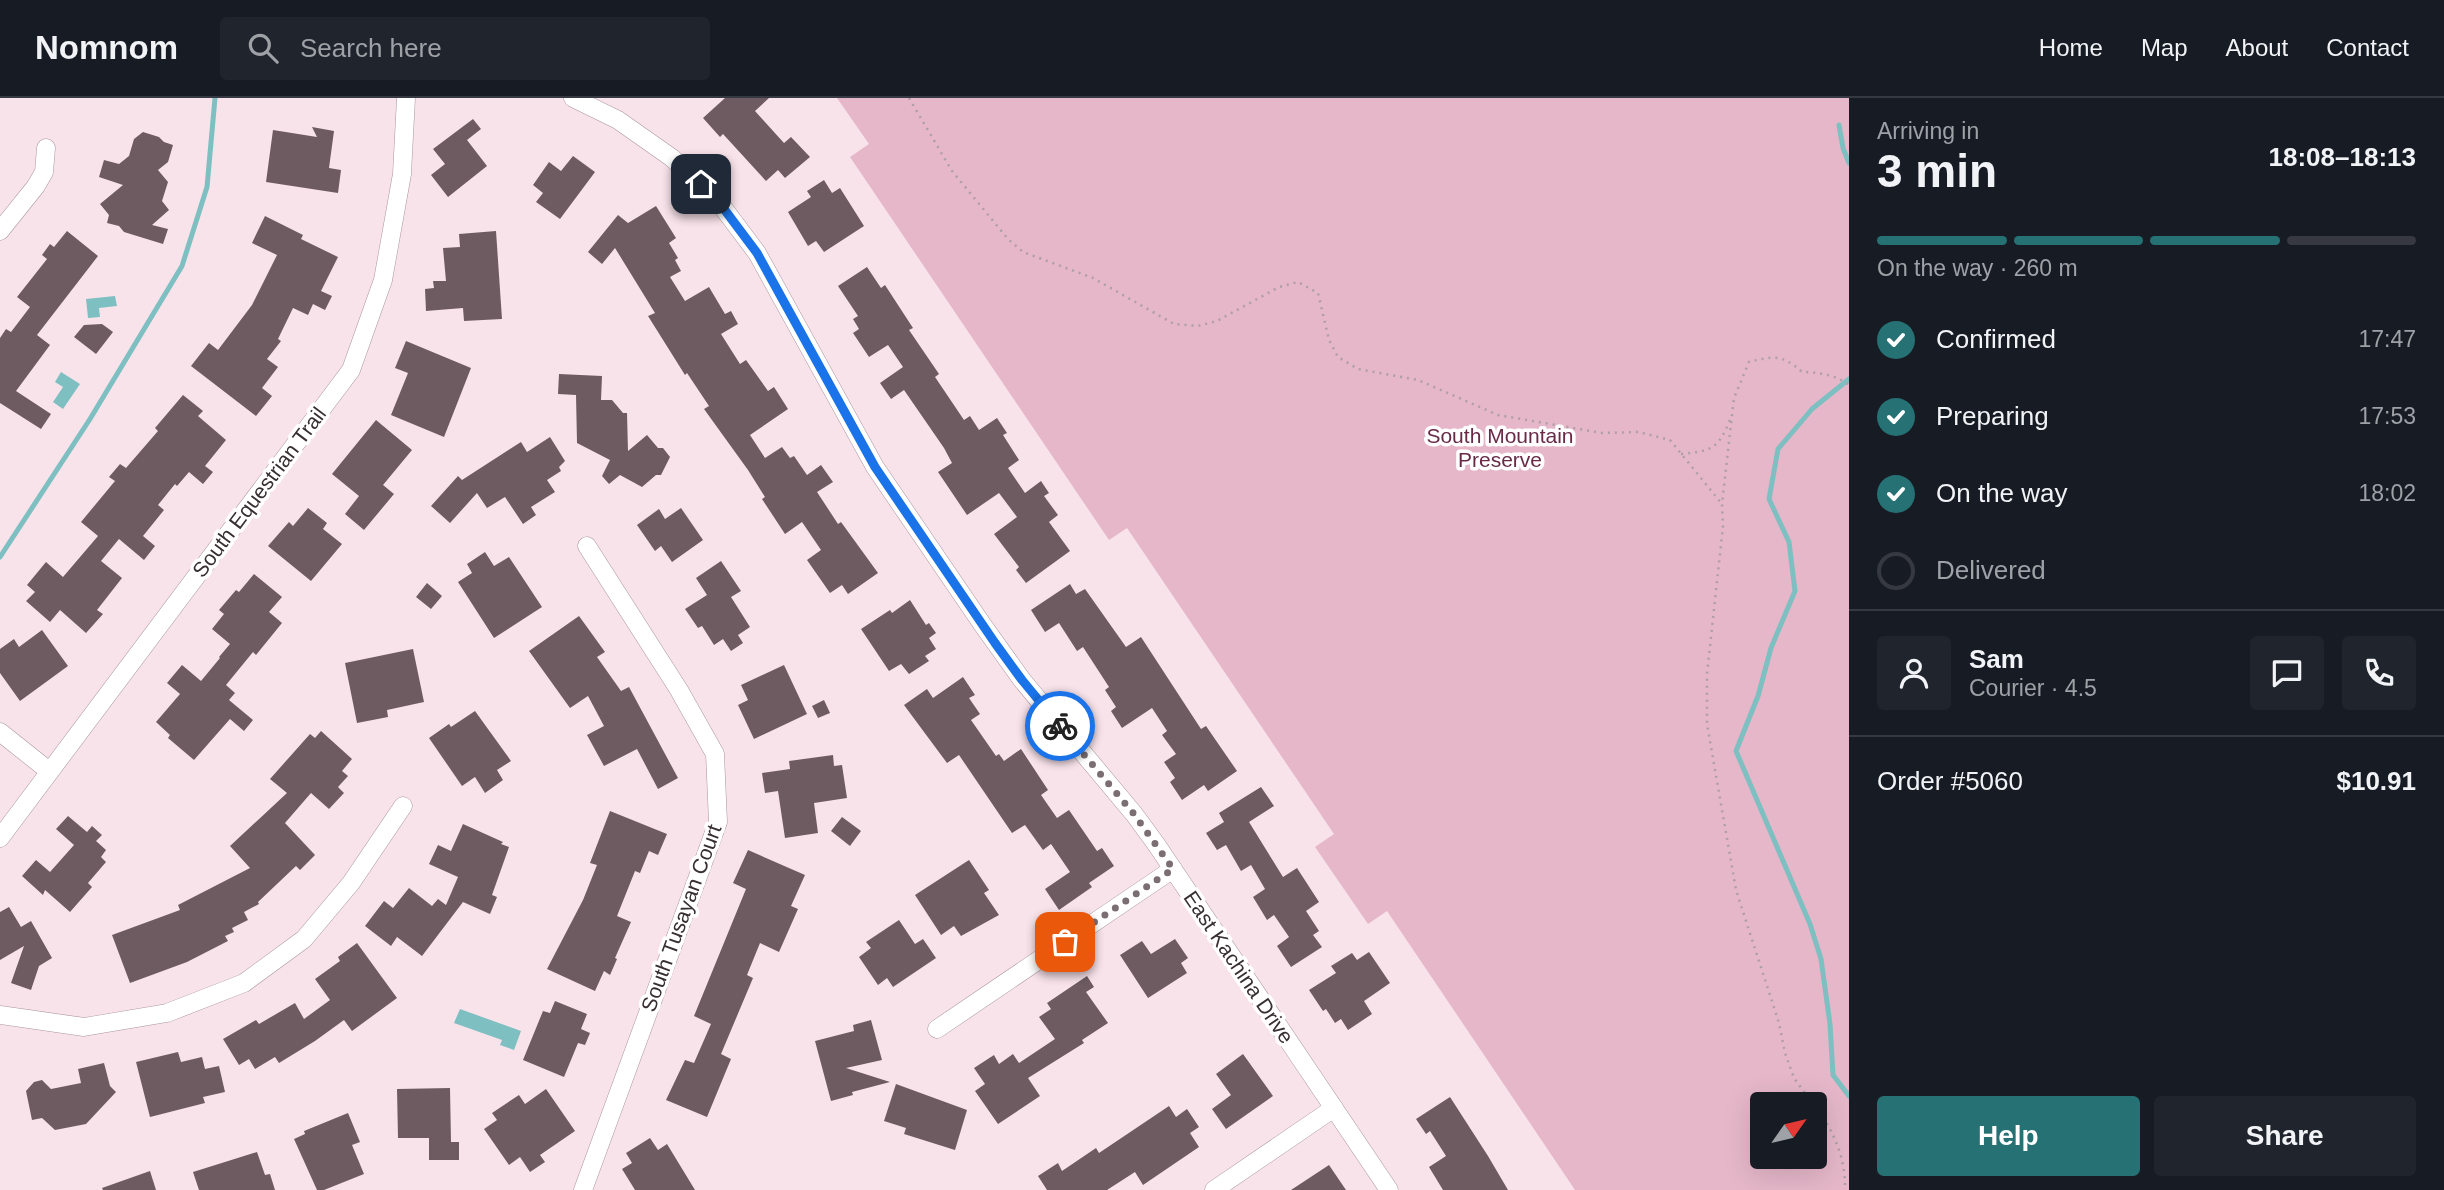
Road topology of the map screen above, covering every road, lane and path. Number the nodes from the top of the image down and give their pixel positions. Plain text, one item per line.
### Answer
1 (406, 98) edge
2 (573, 98) edge
3 (909, 98) edge
4 (46, 148) dead end
5 (0, 231) edge
6 (1849, 385) edge
7 (1732, 414) junction
8 (1681, 454) junction
9 (1722, 504) junction
10 (587, 546) dead end
11 (0, 732) edge
12 (49, 771) junction
13 (403, 806) dead end
14 (0, 838) edge
15 (1173, 869) junction
16 (0, 1015) edge
17 (937, 1030) dead end
18 (1804, 1092) edge
19 (1334, 1108) junction
20 (1827, 1124) edge
21 (1847, 1174) edge
22 (583, 1190) edge
23 (1214, 1190) edge
24 (1389, 1190) edge
25 (1845, 1190) edge

1 - 12 street, South Equestrian Trail
2 - 15 street, East Kachina Drive
3 - 8 path
4 - 5 street
6 - 7 path
7 - 8 path
7 - 9 path
8 - 9 path
9 - 18 path
10 - 22 street, South Tusayan Court
11 - 12 street
12 - 14 street, South Equestrian Trail
13 - 16 street
15 - 17 street
15 - 19 street, East Kachina Drive
19 - 23 street
19 - 24 street, East Kachina Drive
20 - 21 path
21 - 25 path

